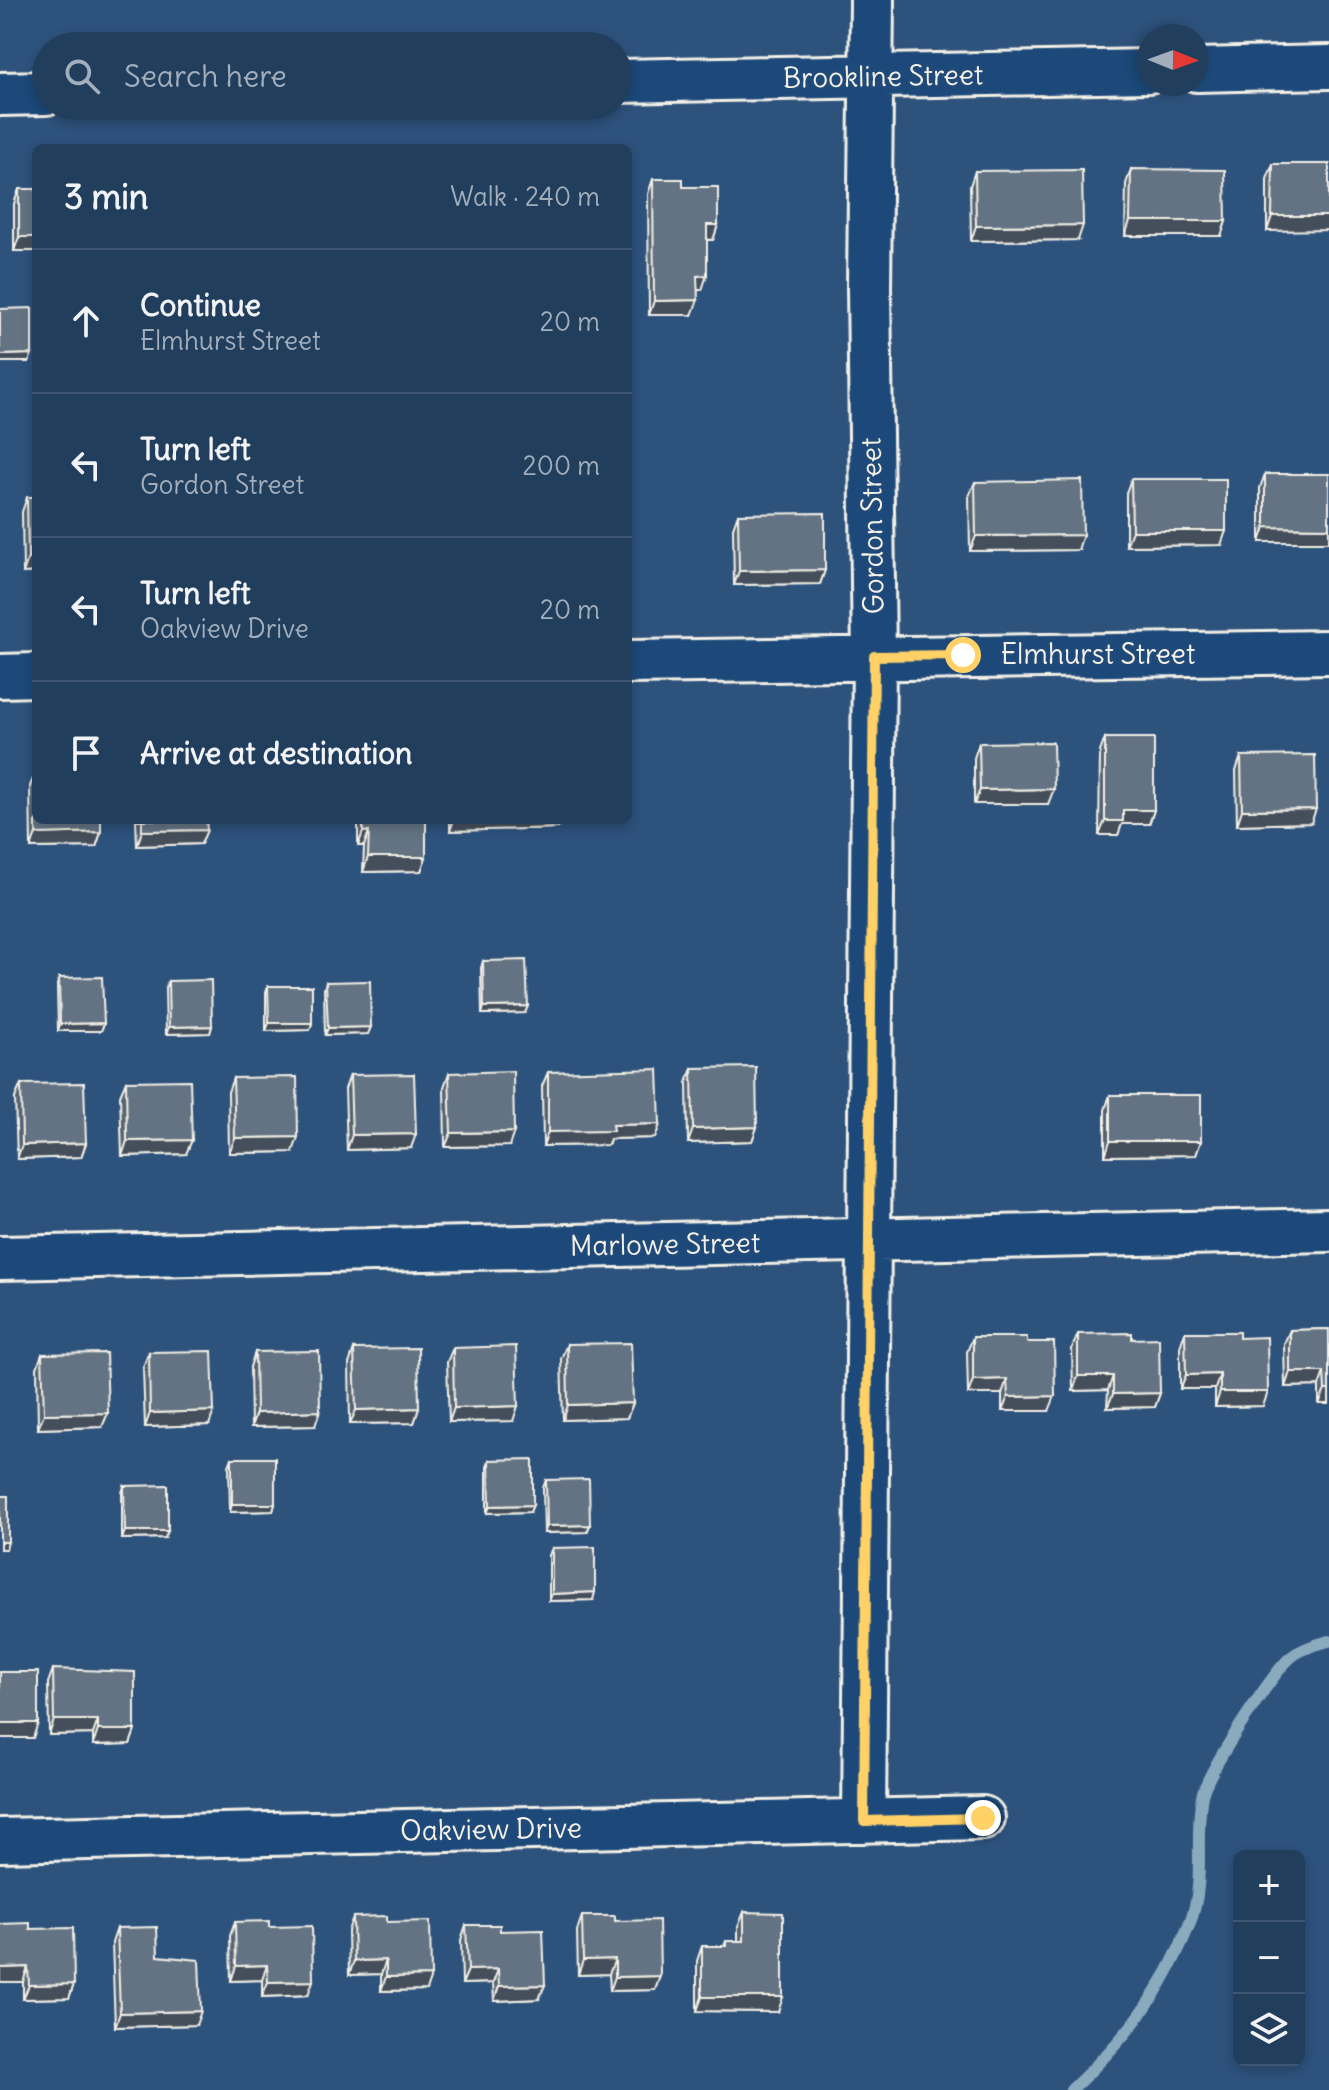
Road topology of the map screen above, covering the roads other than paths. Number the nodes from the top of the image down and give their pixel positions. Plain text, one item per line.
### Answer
1 (872, 0) edge
2 (1329, 67) edge
3 (1209, 70) edge
4 (1137, 71) edge
5 (874, 76) junction
6 (632, 81) edge
7 (32, 93) edge
8 (0, 94) edge
9 (1329, 652) edge
10 (874, 656) junction
11 (632, 662) edge
12 (32, 675) edge
13 (0, 676) edge
14 (1329, 1230) edge
15 (867, 1240) junction
16 (0, 1258) edge
17 (983, 1818) dead end
18 (864, 1821) junction
19 (0, 1840) edge

1 - 5 street, Gordon Street
2 - 3 street
4 - 5 street, Brookline Street
5 - 6 street, Brookline Street
5 - 10 street, Gordon Street
7 - 8 street
9 - 10 street, Elmhurst Street
10 - 11 street, Elmhurst Street
10 - 15 street, Gordon Street
12 - 13 street
14 - 15 street, Marlowe Street
15 - 16 street, Marlowe Street
15 - 18 street, Gordon Street
17 - 18 street, Oakview Drive
18 - 19 street, Oakview Drive

